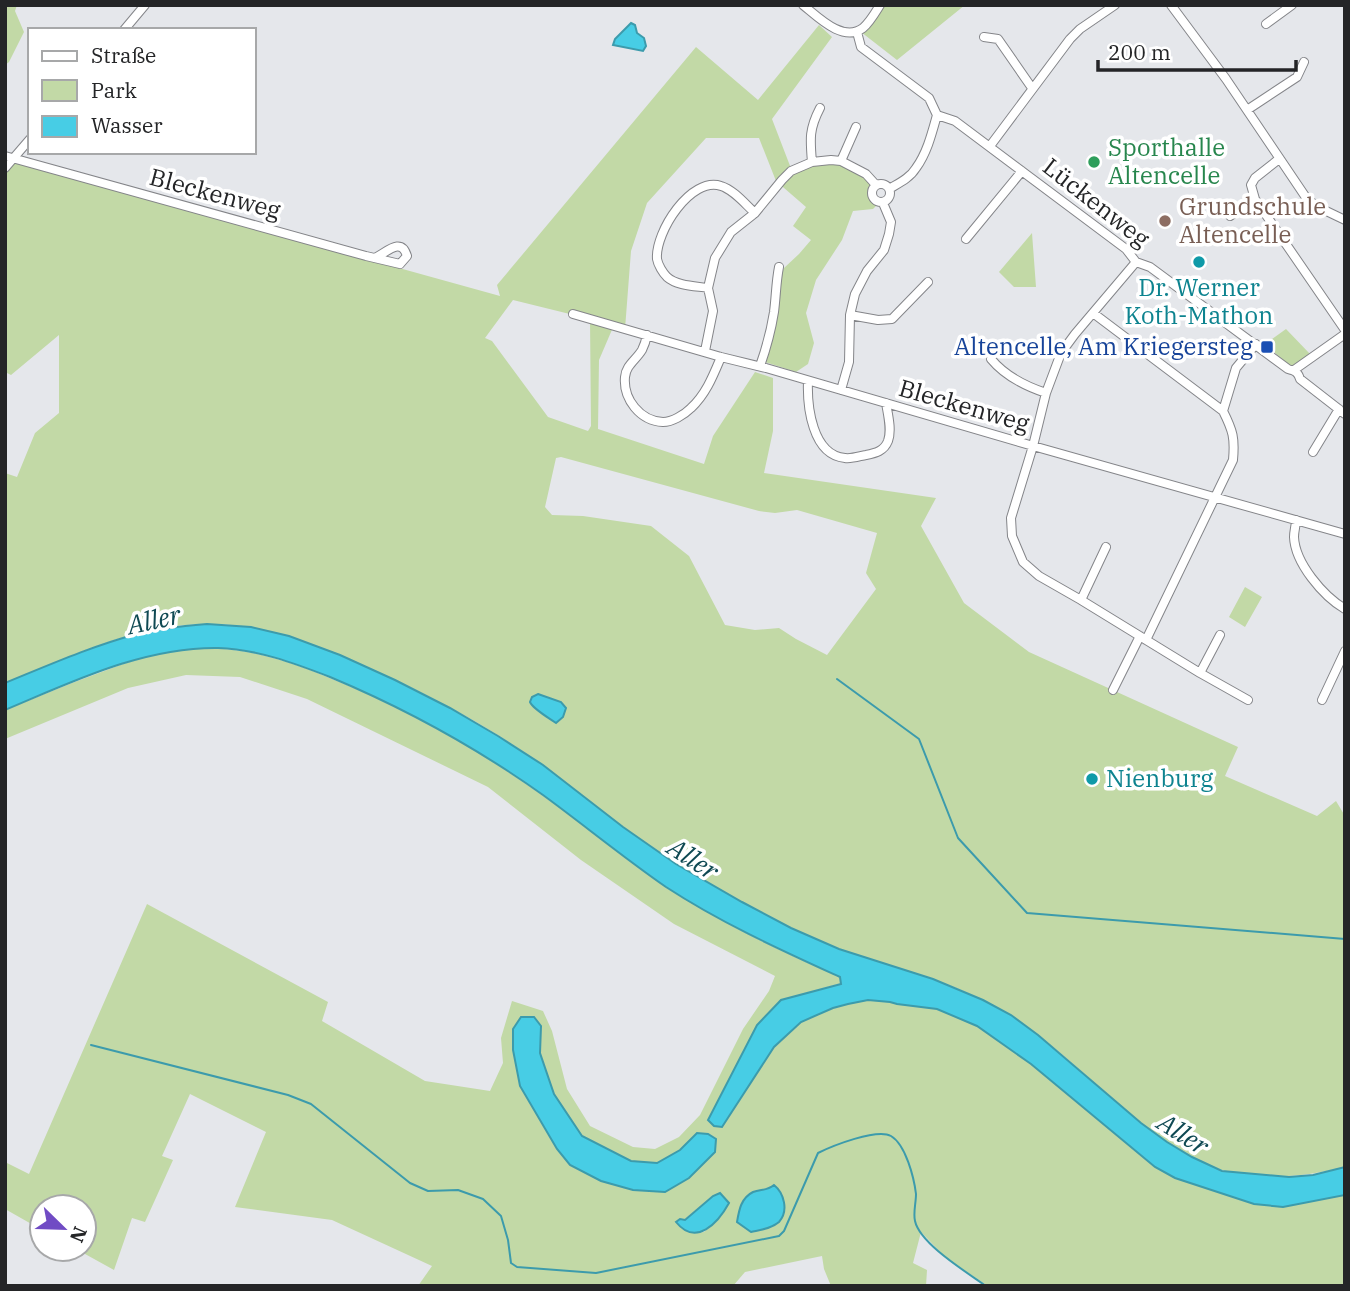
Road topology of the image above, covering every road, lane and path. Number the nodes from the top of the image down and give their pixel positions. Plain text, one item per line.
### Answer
1 (145, 5) edge
2 (803, 5) edge
3 (880, 5) edge
4 (1115, 5) edge
5 (1171, 5) edge
6 (1292, 5) edge
7 (1266, 24) dead end
8 (126, 28) edge
9 (857, 32) junction
10 (984, 37) dead end
11 (1304, 62) dead end
12 (1032, 88) junction
13 (820, 108) dead end
14 (1247, 110) junction
15 (937, 115) junction
16 (856, 127) dead end
17 (28, 141) edge
18 (990, 146) junction
19 (9, 157) edge
20 (1279, 159) junction
21 (841, 161) junction
22 (812, 162) junction
23 (5, 168) edge
24 (1022, 171) junction
25 (876, 185) junction
26 (889, 189) junction
27 (1255, 199) junction
28 (883, 203) junction
29 (755, 213) junction
30 (1230, 216) dead end
31 (1345, 220) edge
32 (966, 239) dead end
33 (375, 258) junction
34 (1136, 262) junction
35 (779, 267) dead end
36 (928, 282) dead end
37 (708, 288) junction
38 (1093, 313) junction
39 (573, 314) dead end
40 (850, 315) junction
41 (1345, 332) edge
42 (647, 335) junction
43 (1256, 344) junction
44 (705, 351) junction
45 (721, 357) junction
46 (991, 359) dead end
47 (760, 366) junction
48 (1294, 370) junction
49 (808, 381) junction
50 (841, 390) junction
51 (1046, 393) junction
52 (886, 403) junction
53 (1223, 411) junction
54 (1342, 412) edge
55 (1033, 446) junction
56 (1312, 452) dead end
57 (1216, 497) junction
58 (1296, 520) junction
59 (1345, 534) edge
60 (1106, 547) dead end
61 (1081, 600) junction
62 (1345, 609) edge
63 (1220, 635) dead end
64 (1143, 638) junction
65 (1345, 651) edge
66 (1200, 673) junction
67 (1112, 690) dead end
68 (1248, 700) dead end
69 (1322, 700) dead end

1 - 8 street
2 - 9 street
3 - 9 street
4 - 12 street
5 - 14 street
6 - 7 street
9 - 15 street, Lückenweg
10 - 12 street
11 - 14 street
12 - 18 street
13 - 22 street
14 - 20 street
15 - 18 street, Lückenweg
15 - 26 street
16 - 21 street
17 - 19 street
18 - 24 street, Lückenweg
19 - 23 street
19 - 33 street, Bleckenweg
20 - 27 street
20 - 31 street
21 - 22 street
21 - 25 street
22 - 29 street
24 - 32 street
24 - 34 street, Lückenweg
25 - 26 street
25 - 28 street
26 - 28 street
27 - 30 street
27 - 41 street
28 - 40 street
29 - 37 street
29 - 37 street
33 - 33 street, Bleckenweg
34 - 38 street
34 - 43 street, Lückenweg
35 - 47 street
36 - 40 street
37 - 44 street
38 - 51 street
38 - 53 street
39 - 42 street, Bleckenweg
40 - 50 street
41 - 48 street
42 - 44 street, Bleckenweg
42 - 45 street
43 - 48 street, Lückenweg
43 - 53 street
44 - 45 street, Bleckenweg
45 - 47 street, Bleckenweg
46 - 51 street
47 - 49 street, Bleckenweg
48 - 54 street, Lückenweg
49 - 50 street, Bleckenweg
49 - 52 street
50 - 52 street, Bleckenweg
51 - 55 street
52 - 55 street, Bleckenweg
53 - 57 street
54 - 56 street, Lückenweg
55 - 57 street, Bleckenweg
55 - 61 street
57 - 58 street, Bleckenweg
57 - 64 street
58 - 59 street, Bleckenweg
58 - 62 street
60 - 61 street
61 - 64 street
63 - 66 street
64 - 66 street
64 - 67 street
65 - 69 street
66 - 68 street

